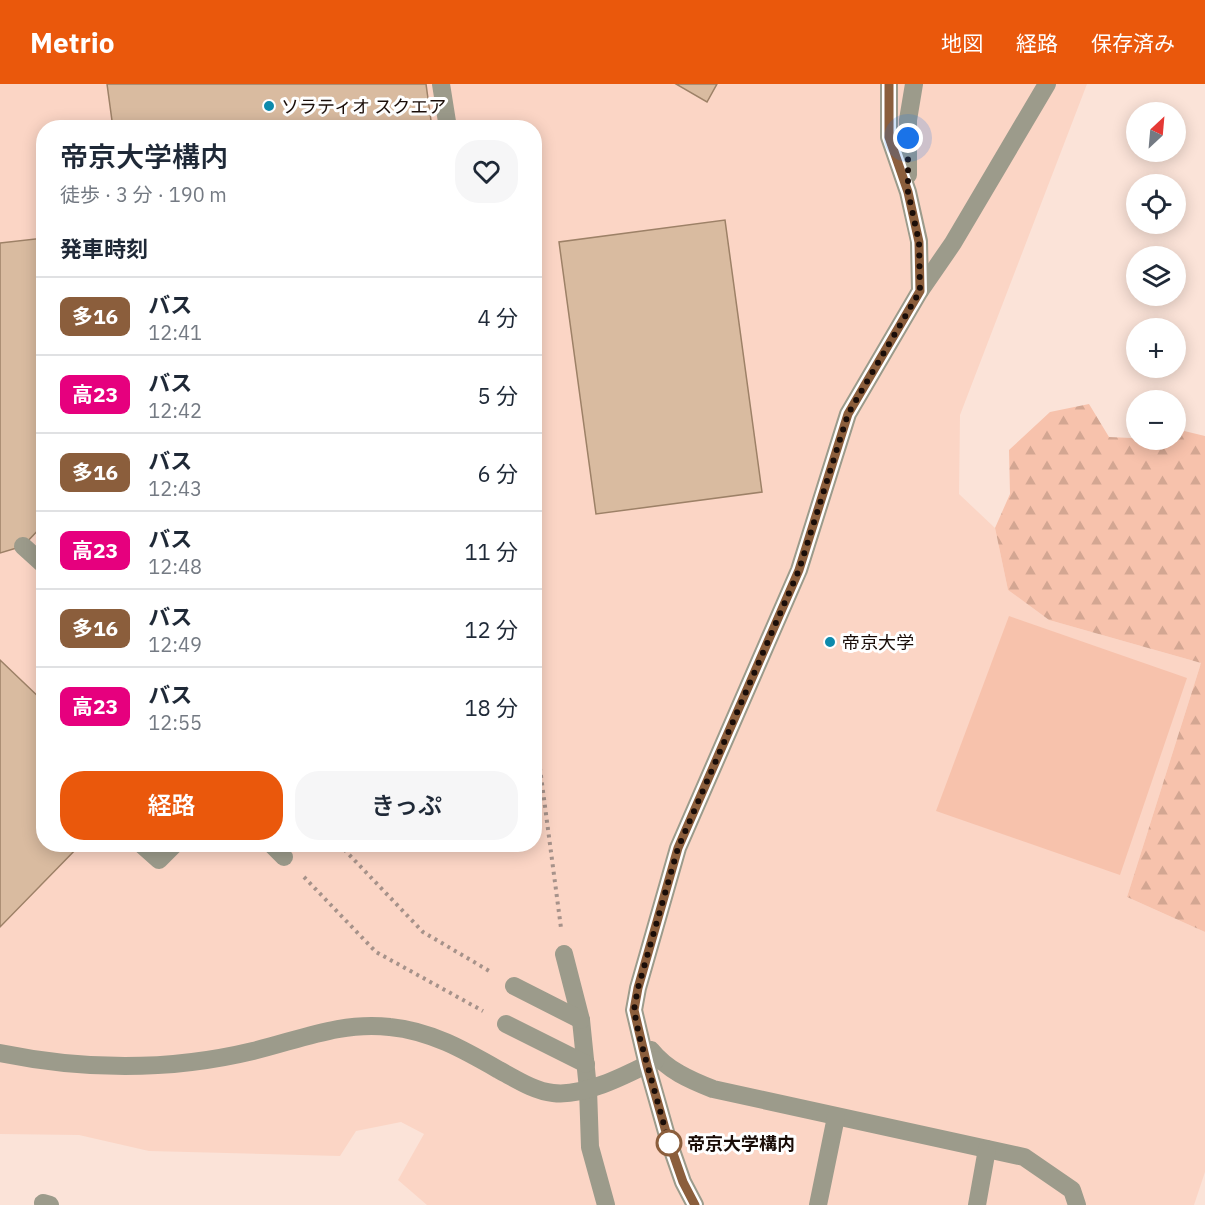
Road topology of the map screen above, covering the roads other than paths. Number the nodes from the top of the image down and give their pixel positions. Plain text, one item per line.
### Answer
1 (441, 84) edge
2 (889, 84) edge
3 (914, 84) edge
4 (1047, 84) edge
5 (447, 120) edge
6 (908, 192) junction
7 (920, 291) junction
8 (23, 546) dead end
9 (36, 558) edge
10 (150, 852) edge
11 (166, 852) edge
12 (279, 852) edge
13 (284, 857) road end
14 (564, 954) road end
15 (514, 986) road end
16 (581, 1020) junction
17 (506, 1024) road end
18 (0, 1053) edge
19 (652, 1062) junction
20 (586, 1064) junction
21 (588, 1089) junction
22 (836, 1117) junction
23 (987, 1149) junction
24 (606, 1205) edge
25 (695, 1205) edge
26 (818, 1205) edge
27 (977, 1205) edge
28 (1077, 1205) edge

1 - 5 street
2 - 6 street
3 - 6 street
4 - 7 street
6 - 7 street
7 - 19 street
8 - 9 street
10 - 11 street
12 - 13 street
14 - 16 street
15 - 16 street
16 - 20 street
17 - 20 street
18 - 21 street
19 - 21 street
19 - 22 street
19 - 25 street
20 - 21 street
21 - 24 street
22 - 23 street
22 - 26 street
23 - 27 street
23 - 28 street

